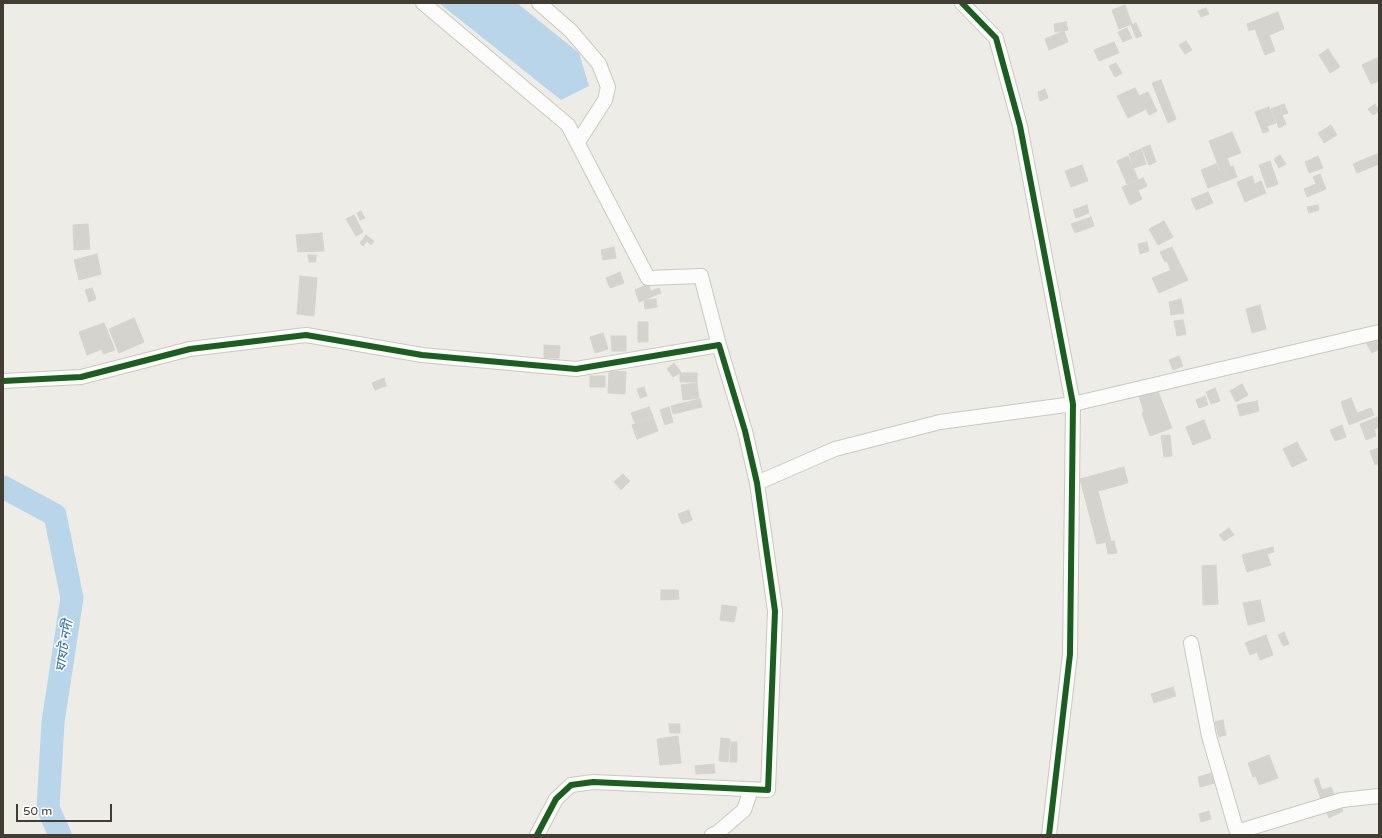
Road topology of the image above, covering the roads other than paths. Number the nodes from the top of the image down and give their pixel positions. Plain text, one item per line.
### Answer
1 (423, 3) edge
2 (539, 3) edge
3 (962, 3) edge
4 (578, 142) junction
5 (1379, 332) edge
6 (719, 345) junction
7 (3, 381) edge
8 (1073, 404) junction
9 (757, 483) junction
10 (1191, 643) dead end
11 (751, 790) junction
12 (1379, 796) edge
13 (1240, 833) edge
14 (537, 835) edge
15 (712, 835) edge
16 (1048, 835) edge

1 - 4 street
2 - 4 street
3 - 8 street
4 - 6 street
5 - 8 street
6 - 7 street
6 - 9 street
8 - 9 street
8 - 16 street
9 - 11 street
10 - 13 street
11 - 14 street
11 - 15 street
12 - 13 street

